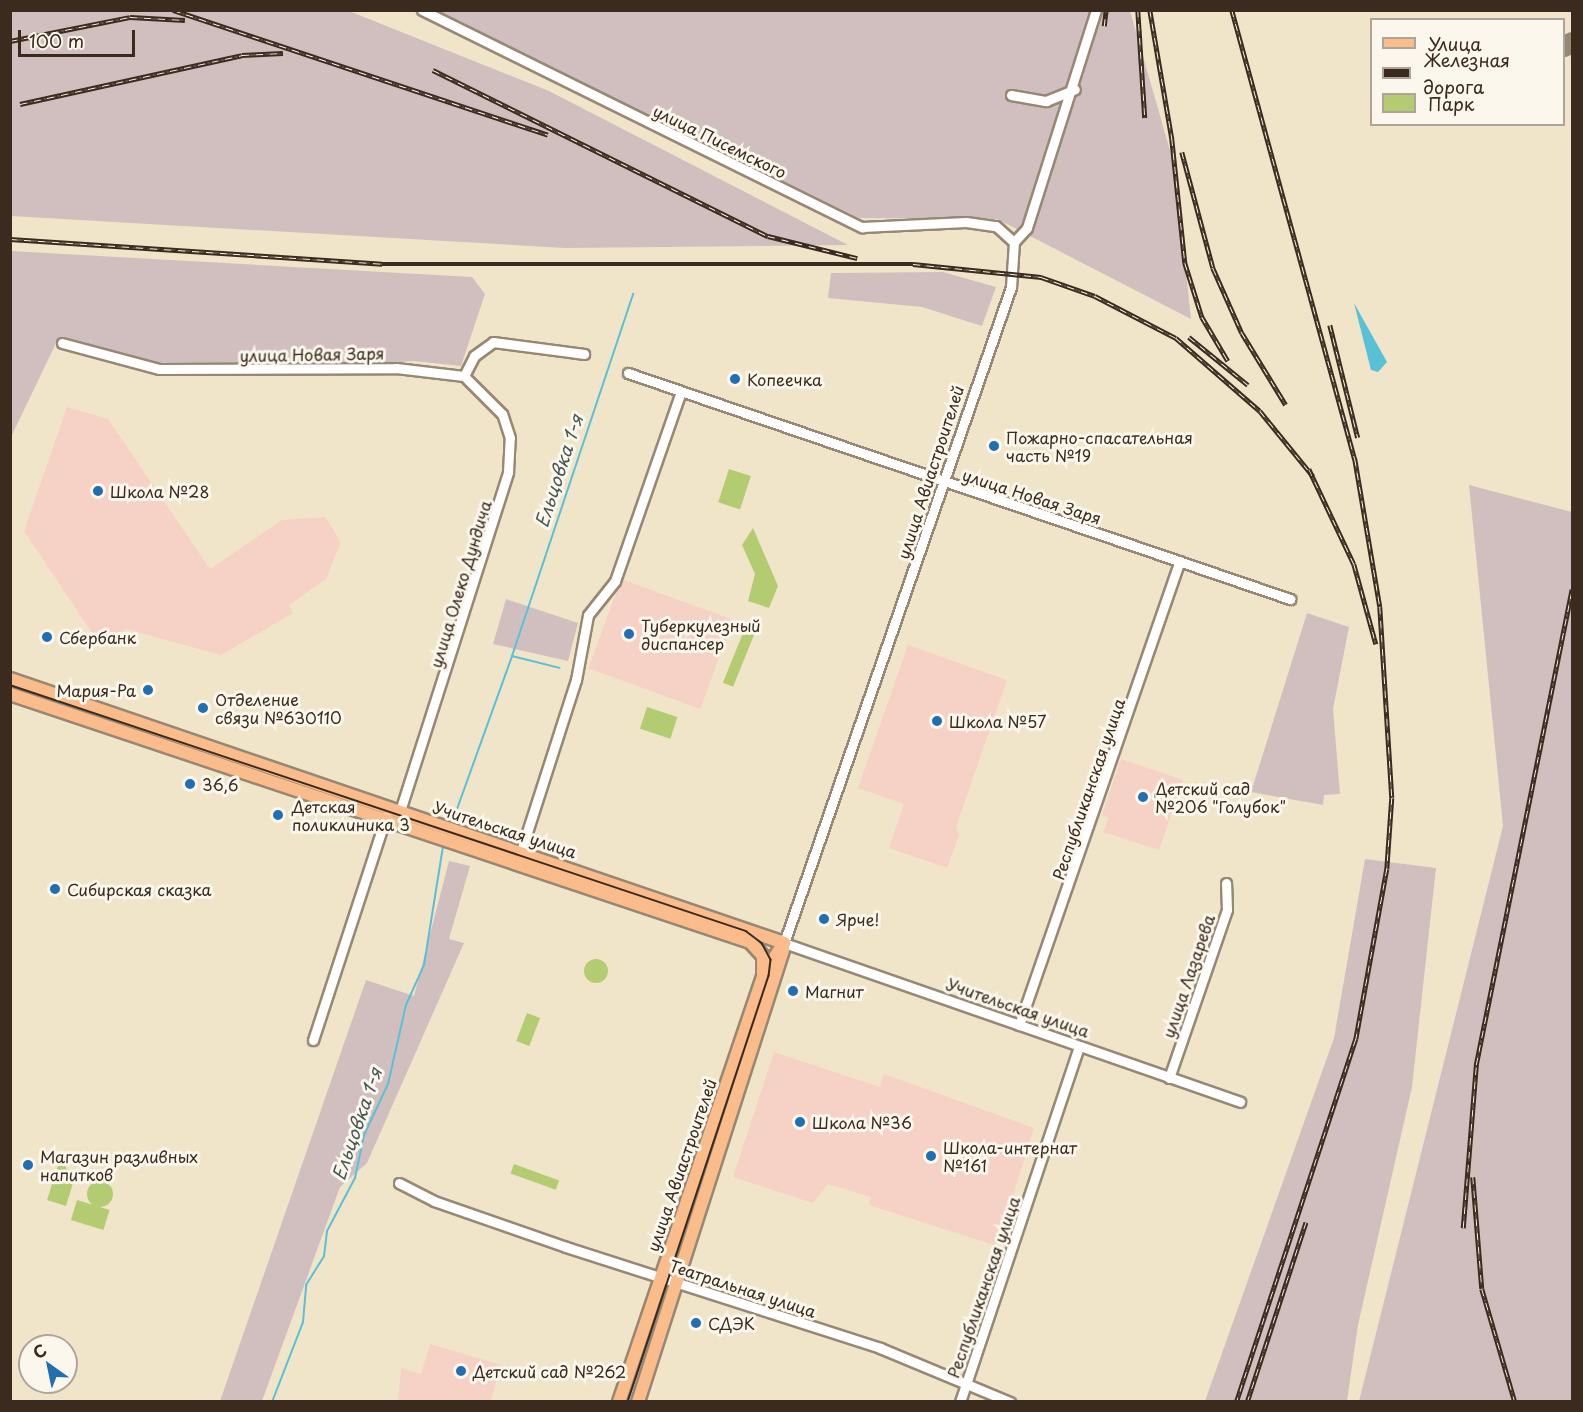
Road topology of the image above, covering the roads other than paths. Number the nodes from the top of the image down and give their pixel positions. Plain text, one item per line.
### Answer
1 (422, 10) edge
2 (1096, 10) edge
3 (1075, 89) junction
4 (1011, 95) dead end
5 (1014, 242) junction
6 (62, 343) dead end
7 (584, 354) dead end
8 (628, 373) dead end
9 (464, 376) junction
10 (681, 392) junction
11 (944, 484) junction
12 (1180, 561) junction
13 (1290, 598) dead end
14 (10, 680) edge
15 (10, 694) edge
16 (391, 813) junction
17 (520, 851) junction
18 (1226, 883) dead end
19 (784, 943) junction
20 (757, 947) junction
21 (763, 976) junction
22 (1019, 1025) junction
23 (313, 1040) dead end
24 (1079, 1046) junction
25 (1169, 1078) junction
26 (1240, 1102) dead end
27 (399, 1183) dead end
28 (661, 1278) junction
29 (677, 1283) junction
30 (967, 1382) junction
31 (620, 1401) edge
32 (638, 1401) edge
33 (960, 1401) edge
34 (1010, 1401) edge

1 - 5 street, улица Писемского
2 - 3 street
3 - 4 street
3 - 5 street
5 - 11 street, улица Авиастроителей
6 - 9 street, улица Новая Заря
7 - 9 street
8 - 10 street, улица Новая Заря
9 - 16 street, улица Олеко Дундича
10 - 11 street, улица Новая Заря
10 - 17 street
11 - 12 street, улица Новая Заря
11 - 19 street, улица Авиастроителей
12 - 13 street, улица Новая Заря
12 - 22 street, Республиканская улица
14 - 16 main road, Учительская улица
15 - 16 main road, Учительская улица
16 - 17 main road, Учительская улица
16 - 20 main road, Учительская улица
16 - 23 street, улица Олеко Дундича
17 - 19 main road, Учительская улица
18 - 25 street, улица Лазарева
19 - 20 main road, Учительская улица
19 - 21 main road, улица Авиастроителей
19 - 22 street, Учительская улица
19 - 29 main road, улица Авиастроителей
20 - 21 main road
21 - 28 main road, улица Авиастроителей
22 - 24 street, Учительская улица
24 - 25 street, Учительская улица
24 - 30 street, Республиканская улица
25 - 26 street, Учительская улица
27 - 28 street, Театральная улица
28 - 29 street, Театральная улица
28 - 31 main road, улица Авиастроителей
29 - 30 street, Театральная улица
29 - 32 main road, улица Авиастроителей
30 - 33 street, Республиканская улица
30 - 34 street, Театральная улица

